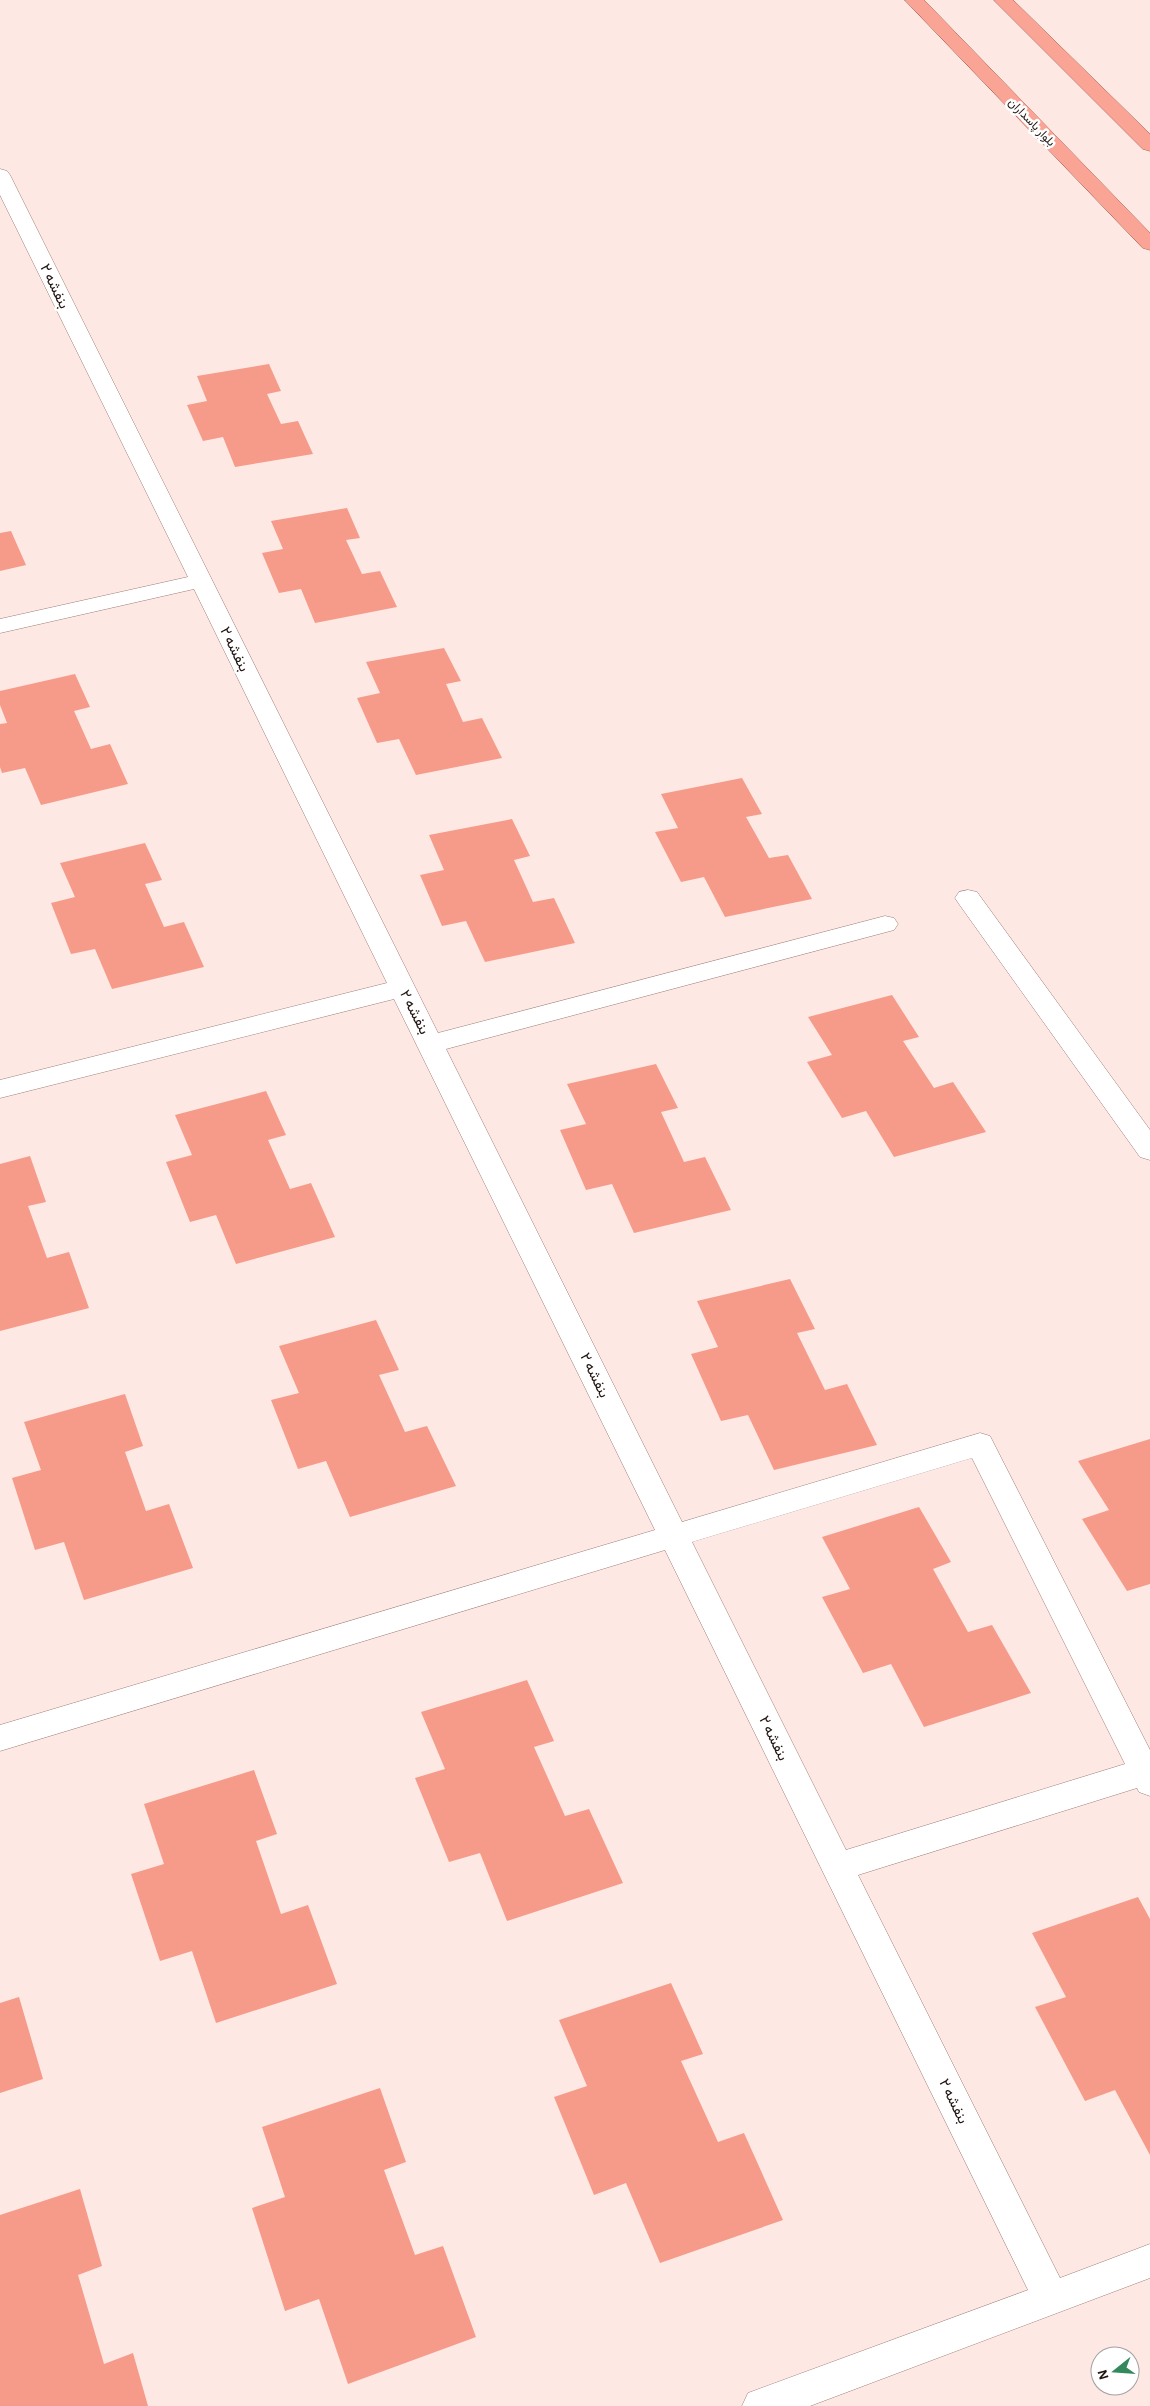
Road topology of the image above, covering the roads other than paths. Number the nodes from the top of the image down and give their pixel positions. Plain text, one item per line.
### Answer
1 (914, 0) edge
2 (1003, 0) edge
3 (1150, 145) edge
4 (0, 175) edge
5 (1150, 244) edge
6 (201, 581) junction
7 (0, 626) edge
8 (968, 898) dead end
9 (885, 924) dead end
10 (402, 988) junction
11 (431, 1044) junction
12 (0, 1089) edge
13 (1150, 1150) edge
14 (675, 1536) junction
15 (0, 1738) edge
16 (1148, 1775) edge
17 (838, 1867) junction
18 (1150, 2261) edge
19 (1051, 2299) junction
20 (761, 2406) edge

1 - 5 highway, بلوار پاسداران
2 - 3 highway
4 - 6 street, بنفشه ۲
6 - 7 street
6 - 10 street, بنفشه ۲
8 - 13 street
9 - 11 street
10 - 11 street, بنفشه ۲
10 - 12 street
11 - 14 street, بنفشه ۲
14 - 15 street
14 - 16 street
14 - 17 street, بنفشه ۲
16 - 17 street
17 - 19 street, بنفشه ۲
18 - 19 street
19 - 20 street

